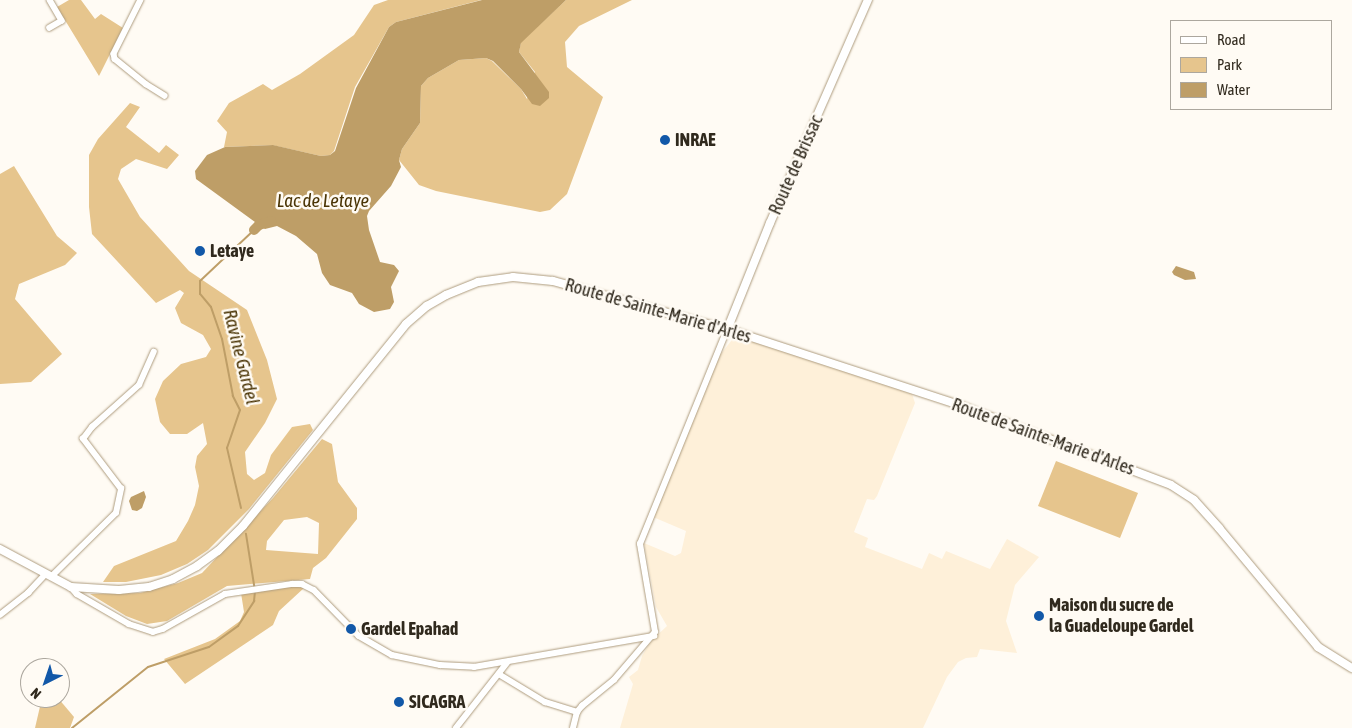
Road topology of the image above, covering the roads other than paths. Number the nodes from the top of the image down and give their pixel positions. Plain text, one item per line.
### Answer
1 (50, 0) edge
2 (141, 0) edge
3 (868, 0) edge
4 (50, 28) dead end
5 (165, 96) dead end
6 (727, 330) junction
7 (154, 352) dead end
8 (0, 549) edge
9 (48, 576) junction
10 (71, 587) junction
11 (0, 615) edge
12 (654, 636) junction
13 (507, 663) junction
14 (1352, 668) edge
15 (499, 674) junction
16 (578, 712) junction
17 (456, 728) edge
18 (573, 728) edge

1 - 4 street
2 - 5 street
3 - 6 main road, Route de Brissac
6 - 10 main road, Route de Sainte-Marie d'Arles
6 - 12 street
6 - 14 main road, Route de Sainte-Marie d'Arles
7 - 9 street
8 - 9 main road, Route de Sainte-Marie d'Arles
9 - 10 main road, Route de Sainte-Marie d'Arles
9 - 11 street
10 - 13 street
12 - 13 street
12 - 16 street
13 - 15 street
15 - 16 street
15 - 17 street
16 - 18 street

